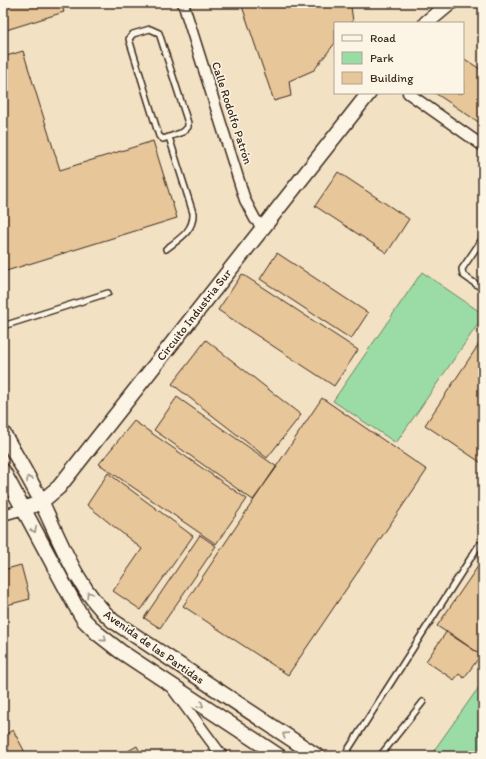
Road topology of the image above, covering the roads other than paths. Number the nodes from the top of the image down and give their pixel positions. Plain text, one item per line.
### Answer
1 (183, 3) edge
2 (450, 3) edge
3 (427, 22) edge
4 (368, 94) edge
5 (409, 94) edge
6 (169, 137) junction
7 (483, 146) edge
8 (262, 228) junction
9 (483, 238) edge
10 (166, 249) dead end
11 (483, 286) edge
12 (108, 293) dead end
13 (3, 326) edge
14 (3, 433) edge
15 (3, 471) edge
16 (41, 502) junction
17 (24, 509) junction
18 (3, 515) edge
19 (479, 545) dead end
20 (169, 683) junction
21 (423, 702) dead end
22 (222, 756) edge
23 (279, 756) edge
24 (317, 756) edge
25 (344, 756) edge
26 (380, 756) edge

1 - 8 street, Calle Rodolfo Patrón
2 - 3 main road
4 - 8 main road, Circuito Industria Sur
5 - 7 street
6 - 6 lane
6 - 10 lane
8 - 16 main road, Circuito Industria Sur
9 - 11 lane
12 - 13 lane
16 -> 14 main road, Avenida de las Partidas
15 - 17 main road, Avenida de las Partidas
16 - 17 main road, Circuito Industria Sur
24 -> 16 main road, Avenida de las Partidas
17 - 18 street, Circuito Industria Sur
17 -> 20 main road, Avenida de las Partidas
19 - 25 lane
20 - 22 street
20 -> 23 main road, Avenida de las Partidas
21 - 26 lane

